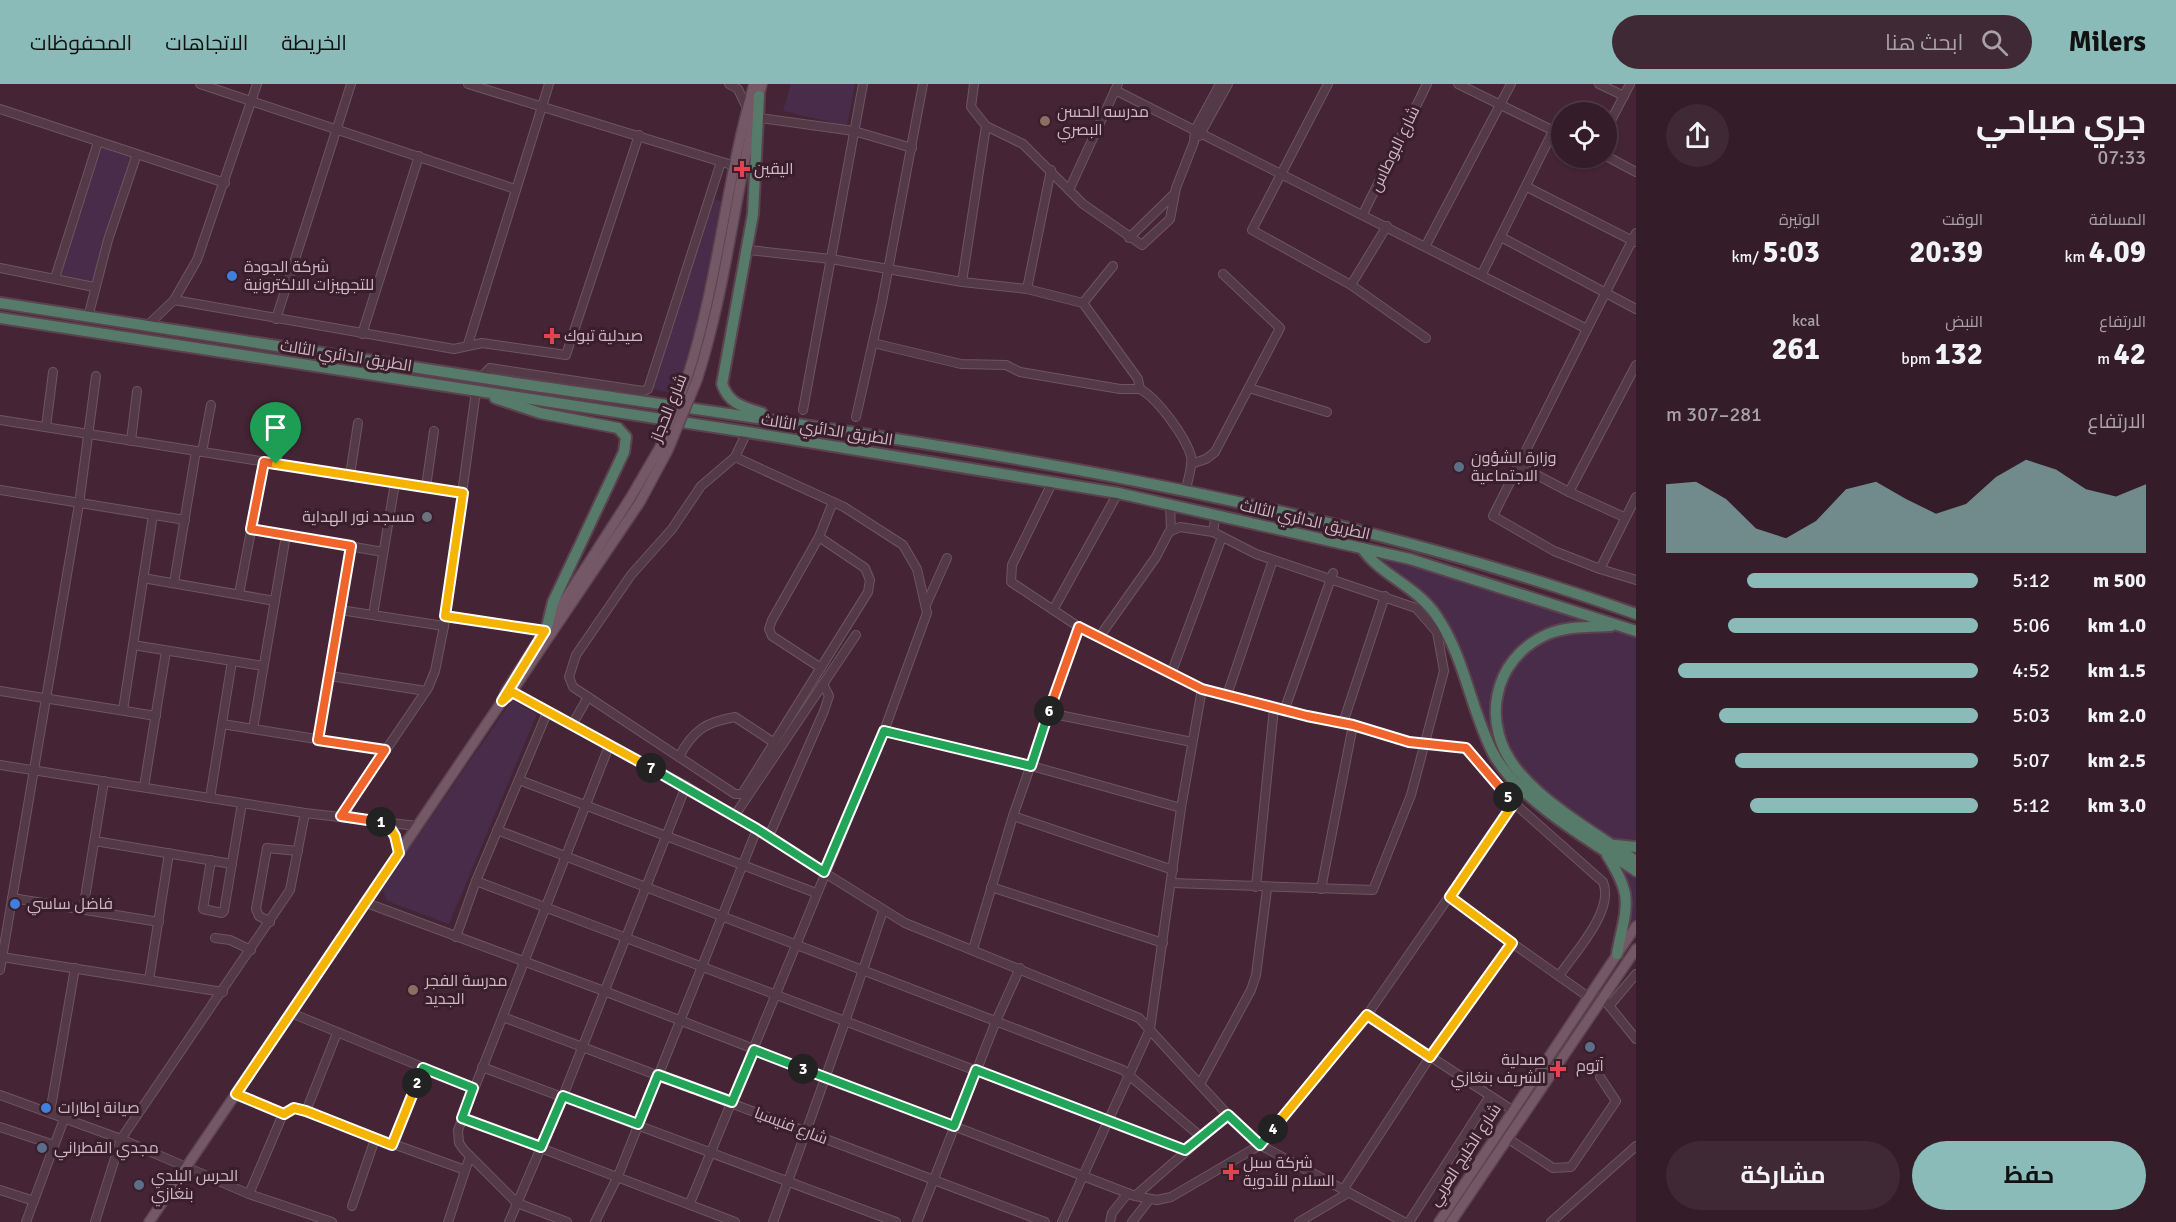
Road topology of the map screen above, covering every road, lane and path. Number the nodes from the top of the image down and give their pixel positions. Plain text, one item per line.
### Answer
1 (200, 84) edge
2 (257, 84) edge
3 (351, 84) edge
4 (468, 84) edge
5 (549, 84) edge
6 (729, 84) edge
7 (754, 84) edge
8 (762, 84) edge
9 (863, 84) edge
10 (924, 84) edge
11 (974, 84) edge
12 (1220, 84) edge
13 (1228, 84) edge
14 (1328, 84) edge
15 (1427, 84) edge
16 (1458, 84) edge
17 (1511, 84) edge
18 (1599, 84) edge
19 (1630, 84) edge
20 (1117, 87) edge
21 (759, 96) junction
22 (1624, 96) junction
23 (252, 100) junction
24 (1500, 104) junction
25 (542, 107) junction
26 (747, 108) junction
27 (0, 109) edge
28 (1617, 109) edge
29 (760, 118) junction
30 (986, 126) junction
31 (337, 129) junction
32 (1551, 130) edge
33 (854, 131) junction
34 (1199, 131) junction
35 (639, 135) junction
36 (1551, 135) edge
37 (98, 142) junction
38 (912, 148) junction
39 (137, 154) junction
40 (418, 156) junction
41 (721, 162) junction
42 (1617, 162) edge
43 (735, 166) junction
44 (1051, 170) junction
45 (1282, 172) junction
46 (1636, 172) edge
47 (225, 183) junction
48 (1527, 187) junction
49 (515, 189) junction
50 (1069, 190) junction
51 (1174, 194) junction
52 (1363, 214) junction
53 (1387, 226) junction
54 (1501, 237) junction
55 (1129, 238) junction
56 (1635, 239) edge
57 (1426, 245) junction
58 (748, 250) junction
59 (831, 259) junction
60 (1113, 266) dead end
61 (0, 268) edge
62 (888, 269) junction
63 (1223, 274) dead end
64 (1482, 274) junction
65 (55, 278) junction
66 (962, 282) junction
67 (1351, 285) junction
68 (94, 287) junction
69 (1027, 290) junction
70 (1606, 294) junction
71 (174, 300) junction
72 (0, 303) edge
73 (1083, 303) junction
74 (1636, 309) edge
75 (88, 316) junction
76 (0, 318) edge
77 (276, 319) junction
78 (147, 326) junction
79 (1587, 329) junction
80 (362, 333) junction
81 (1426, 338) dead end
82 (873, 343) junction
83 (468, 344) junction
84 (1636, 365) edge
85 (53, 372) dead end
86 (96, 376) dead end
87 (481, 377) junction
88 (1138, 379) junction
89 (1249, 388) junction
90 (1124, 389) junction
91 (1140, 389) junction
92 (137, 391) dead end
93 (480, 391) junction
94 (211, 405) dead end
95 (803, 410) dead end
96 (286, 411) dead end
97 (1327, 412) dead end
98 (856, 417) dead end
99 (0, 420) edge
100 (788, 422) junction
101 (358, 423) dead end
102 (46, 427) junction
103 (434, 431) dead end
104 (747, 432) junction
105 (88, 434) junction
106 (131, 441) junction
107 (664, 449) junction
108 (199, 451) junction
109 (735, 457) junction
110 (264, 462) junction
111 (276, 464) junction
112 (1191, 464) junction
113 (1518, 465) junction
114 (350, 475) junction
115 (1053, 481) junction
116 (395, 483) junction
117 (426, 487) junction
118 (1186, 489) junction
119 (1569, 492) junction
120 (0, 493) edge
121 (463, 493) junction
122 (1118, 493) junction
123 (1636, 497) edge
124 (833, 502) junction
125 (79, 504) junction
126 (1170, 504) junction
127 (1216, 514) junction
128 (153, 515) junction
129 (1624, 517) junction
130 (184, 520) junction
131 (251, 529) junction
132 (1171, 530) junction
133 (1213, 532) junction
134 (285, 535) junction
135 (819, 537) junction
136 (1222, 537) junction
137 (351, 546) junction
138 (1362, 548) junction
139 (383, 552) junction
140 (948, 558) dead end
141 (1273, 560) junction
142 (1600, 568) junction
143 (1332, 576) junction
144 (143, 578) junction
145 (1636, 580) edge
146 (174, 583) junction
147 (239, 594) junction
148 (1384, 596) junction
149 (275, 601) junction
150 (926, 605) junction
151 (340, 610) junction
152 (1053, 610) junction
153 (1636, 614) edge
154 (373, 615) junction
155 (445, 616) junction
156 (1619, 625) junction
157 (444, 626) junction
158 (1079, 627) junction
159 (546, 629) junction
160 (1636, 631) edge
161 (856, 635) dead end
162 (1100, 636) junction
163 (133, 645) junction
164 (166, 651) junction
165 (232, 661) junction
166 (263, 666) junction
167 (821, 668) junction
168 (1171, 674) junction
169 (330, 676) junction
170 (823, 684) junction
171 (1202, 689) junction
172 (0, 691) edge
173 (426, 691) junction
174 (512, 692) junction
175 (1227, 695) junction
176 (588, 697) junction
177 (46, 698) junction
178 (502, 701) junction
179 (1274, 708) junction
180 (123, 711) junction
181 (1284, 711) junction
182 (547, 712) junction
183 (1048, 714) junction
184 (156, 716) junction
185 (1343, 723) junction
186 (222, 724) junction
187 (572, 725) junction
188 (1353, 725) junction
189 (253, 729) junction
190 (884, 731) junction
191 (318, 740) junction
192 (773, 742) junction
193 (1192, 742) junction
194 (1425, 744) junction
195 (609, 746) junction
196 (385, 750) junction
197 (679, 757) junction
198 (0, 765) edge
199 (1031, 766) junction
200 (35, 770) junction
201 (519, 780) junction
202 (104, 781) junction
203 (686, 786) junction
204 (144, 787) junction
205 (210, 798) junction
206 (242, 802) junction
207 (1514, 803) junction
208 (585, 805) junction
209 (1181, 808) junction
210 (305, 813) junction
211 (735, 815) junction
212 (341, 816) junction
213 (1013, 816) junction
214 (387, 823) junction
215 (417, 826) junction
216 (757, 829) junction
217 (497, 830) junction
218 (664, 835) junction
219 (769, 836) junction
220 (95, 841) junction
221 (1608, 847) junction
222 (1636, 847) edge
223 (298, 851) junction
224 (169, 853) junction
225 (399, 853) junction
226 (564, 856) junction
227 (211, 860) junction
228 (1636, 861) edge
229 (232, 864) junction
230 (742, 865) junction
231 (1173, 870) junction
232 (1636, 871) edge
233 (824, 872) junction
234 (476, 881) junction
235 (1172, 884) junction
236 (644, 886) junction
237 (991, 887) junction
238 (1256, 887) junction
239 (1267, 889) junction
240 (1321, 890) junction
241 (816, 893) junction
242 (1450, 897) junction
243 (12, 898) junction
244 (364, 902) junction
245 (545, 907) junction
246 (83, 909) junction
247 (884, 911) junction
248 (722, 915) junction
249 (159, 922) junction
250 (270, 922) junction
251 (1636, 926) edge
252 (624, 936) junction
253 (456, 937) junction
254 (215, 938) dead end
255 (1163, 943) junction
256 (1512, 943) junction
257 (796, 945) junction
258 (973, 949) junction
259 (251, 950) junction
260 (1636, 950) edge
261 (1617, 954) junction
262 (2, 957) junction
263 (524, 961) junction
264 (702, 966) junction
265 (75, 968) junction
266 (1020, 968) junction
267 (0, 970) edge
268 (863, 970) junction
269 (1636, 974) edge
270 (1559, 976) junction
271 (149, 980) junction
272 (604, 991) junction
273 (223, 992) junction
274 (776, 994) junction
275 (1587, 996) junction
276 (1602, 997) junction
277 (1610, 1005) junction
278 (291, 1012) junction
279 (1367, 1015) junction
280 (503, 1017) junction
281 (679, 1020) junction
282 (844, 1020) junction
283 (996, 1021) junction
284 (1150, 1029) junction
285 (337, 1033) junction
286 (1636, 1039) edge
287 (582, 1047) junction
288 (754, 1050) junction
289 (1430, 1057) junction
290 (482, 1067) junction
291 (423, 1068) junction
292 (976, 1070) junction
293 (1130, 1073) junction
294 (658, 1075) junction
295 (1600, 1077) dead end
296 (827, 1078) junction
297 (1200, 1084) junction
298 (473, 1088) junction
299 (236, 1094) junction
300 (0, 1095) edge
301 (563, 1096) junction
302 (1490, 1096) junction
303 (732, 1102) junction
304 (1512, 1110) junction
305 (306, 1111) junction
306 (50, 1113) junction
307 (284, 1114) junction
308 (1228, 1115) junction
309 (462, 1118) junction
310 (64, 1119) junction
311 (1108, 1122) junction
312 (638, 1124) junction
313 (954, 1126) junction
314 (0, 1127) edge
315 (808, 1133) junction
316 (1200, 1136) junction
317 (1507, 1138) junction
318 (121, 1139) junction
319 (375, 1139) junction
320 (54, 1145) junction
321 (392, 1145) junction
322 (1260, 1145) junction
323 (1636, 1146) edge
324 (541, 1147) junction
325 (1185, 1150) junction
326 (713, 1153) junction
327 (470, 1156) junction
328 (186, 1166) junction
329 (465, 1170) junction
330 (1084, 1174) junction
331 (618, 1176) junction
332 (933, 1179) junction
333 (787, 1183) junction
334 (0, 1190) edge
335 (1346, 1192) junction
336 (249, 1194) junction
337 (1131, 1194) junction
338 (1149, 1200) junction
339 (34, 1201) junction
340 (517, 1203) junction
341 (690, 1203) junction
342 (352, 1206) dead end
343 (26, 1222) edge
344 (94, 1222) edge
345 (149, 1222) edge
346 (332, 1222) edge
347 (448, 1222) edge
348 (509, 1222) edge
349 (567, 1222) edge
350 (595, 1222) edge
351 (735, 1222) edge
352 (773, 1222) edge
353 (896, 1222) edge
354 (917, 1222) edge
355 (1045, 1222) edge
356 (1062, 1222) edge
357 (1110, 1222) edge
358 (1132, 1222) edge
359 (1299, 1222) edge
360 (1404, 1222) edge
361 (1409, 1222) edge
362 (1439, 1222) edge
363 (1451, 1222) edge
364 (1551, 1222) edge

1 - 23 street
2 - 23 street
3 - 31 street
4 - 25 street
5 - 25 street
6 - 26 street
7 - 26 main road, شارع الحجاز
8 - 21 main road, شارع الحجاز
9 - 33 street
10 - 38 street
11 - 30 street
12 - 34 street
13 - 34 street
14 - 45 street
15 - 52 street, شارع البوطاس
16 - 24 street
17 - 24 street
18 - 22 street
19 - 22 street
20 - 34 street
20 - 50 street
21 - 29 highway
21 - 107 main road, شارع الحجاز, bridge
22 - 28 street
23 - 31 street
23 - 47 street
24 - 32 street
24 - 57 street
25 - 35 street
25 - 49 street
26 - 43 main road, شارع الحجاز
27 - 37 street
29 - 33 street
29 - 58 highway
30 - 44 street
30 - 66 street
31 - 40 street
31 - 77 street
33 - 38 street
33 - 59 street
34 - 45 street
34 - 51 street
35 - 41 street
35 - 83 street
36 - 48 street
37 - 39 street
37 - 65 street
38 - 62 street
39 - 47 street
39 - 68 street
40 - 49 street
40 - 80 street
41 - 43 street
41 - 87 street
42 - 46 street
43 - 107 main road, شارع الحجاز, bridge
44 - 50 street
44 - 69 street
45 - 52 street
45 - 67 street
47 - 71 street
48 - 54 street
48 - 56 street
49 - 83 street
50 - 55 street
51 - 55 street
51 - 55 street
52 - 53 street
53 - 57 street
53 - 67 street
54 - 64 street
54 - 70 street
56 - 70 street
57 - 64 street
58 - 59 street
58 - 100 highway
59 - 62 street
59 - 95 street
60 - 73 street
61 - 65 street
62 - 66 street
62 - 82 street
63 - 89 street
64 - 79 street
65 - 68 street
66 - 69 street
67 - 81 street
68 - 75 street
69 - 73 street
70 - 74 street
70 - 79 street
71 - 77 street
71 - 78 street
72 - 75 highway, الطريق الدائري الثالث
73 - 88 street
75 - 78 highway, الطريق الدائري الثالث
76 - 93 highway, الطريق الدائري الثالث
77 - 80 street
78 - 87 highway, الطريق الدائري الثالث
79 - 113 street
80 - 83 street
82 - 90 street
82 - 98 street
84 - 119 street
85 - 102 street
86 - 105 street
87 - 100 highway, الطريق الدائري الثالث
88 - 90 street
88 - 91 street
89 - 97 street
89 - 112 street
90 - 91 street
91 - 112 street
92 - 106 street
93 - 104 highway, الطريق الدائري الثالث
93 - 121 street
93 - 159 highway
94 - 108 street
96 - 111 street
99 - 102 street
100 - 118 highway, الطريق الدائري الثالث
101 - 114 street
102 - 105 street
103 - 117 street
104 - 109 street
104 - 115 highway, الطريق الدائري الثالث
105 - 106 street
105 - 125 street
106 - 108 street
107 - 159 main road, شارع الحجاز
107 - 174 main road, شارع الحجاز
108 - 110 street
108 - 130 street
109 - 124 street
109 - 176 street
110 - 111 street
110 - 131 street
111 - 114 street
112 - 118 street
113 - 119 street
113 - 142 street
114 - 116 street
115 - 122 highway, الطريق الدائري الثالث
115 - 152 street
116 - 117 street
116 - 139 street
117 - 121 street
118 - 153 highway, الطريق الدائري الثالث
119 - 129 street
120 - 125 street
121 - 155 street
122 - 126 highway, الطريق الدائري الثالث
122 - 152 street
123 - 129 street
124 - 135 street
124 - 150 street
125 - 128 street
125 - 177 street
126 - 127 highway, الطريق الدائري الثالث
126 - 132 street
127 - 133 street
127 - 138 highway, الطريق الدائري الثالث
128 - 130 street
128 - 144 street
129 - 142 street
130 - 146 street
131 - 134 street
131 - 147 street
132 - 133 street
132 - 162 street
133 - 136 street
134 - 137 street
134 - 149 street
135 - 167 street
135 - 167 street
136 - 141 street
136 - 168 street
137 - 139 street
137 - 151 street
138 - 156 highway, الطريق الدائري الثالث
138 - 221 highway
139 - 154 street
140 - 150 street
141 - 143 street
141 - 175 street
142 - 145 street
143 - 148 street
143 - 181 street
144 - 146 street
144 - 163 street
146 - 147 street
147 - 149 street
148 - 185 street
148 - 194 street
149 - 166 street
150 - 190 street
151 - 154 street
151 - 169 street
152 - 158 street
154 - 157 street
155 - 157 street
155 - 159 street
156 - 160 highway, الطريق الدائري الثالث
156 - 221 highway
157 - 173 street
158 - 162 street
158 - 183 street
159 - 178 main road, شارع الحجاز
161 - 170 street
162 - 168 street
163 - 164 street
163 - 180 street
164 - 165 street
164 - 184 street
165 - 166 street
165 - 186 street
166 - 189 street
167 - 192 street
168 - 171 street
169 - 173 street
169 - 191 street
170 - 211 street
170 - 219 street
171 - 175 street
171 - 193 street
172 - 177 street
173 - 196 street
174 - 178 main road, شارع الحجاز
174 - 182 street
175 - 179 street
176 - 187 street
176 - 197 street
177 - 180 street
177 - 200 street
178 - 215 main road, شارع الحجاز
179 - 181 street
179 - 238 street
180 - 184 street
181 - 185 street
182 - 187 street
182 - 201 street
183 - 193 street
183 - 199 street
184 - 204 street
185 - 188 street
186 - 189 street
186 - 205 street
187 - 195 street
188 - 194 street
188 - 240 street
189 - 191 street
190 - 199 street
190 - 233 street
191 - 196 street
192 - 197 street
192 - 197 street
193 - 209 street
194 - 207 street
194 - 240 street
195 - 203 street
195 - 208 street
196 - 212 street
198 - 200 street
199 - 209 street
199 - 213 street
200 - 202 street
200 - 243 street
201 - 208 street
201 - 217 street
202 - 204 street
202 - 220 street
203 - 211 street
203 - 218 street
204 - 205 street
205 - 206 street
206 - 210 street
206 - 229 street
207 - 242 street
207 - 270 street
208 - 218 street
208 - 226 street
209 - 231 street
210 - 212 street
210 - 223 street
211 - 216 street
212 - 214 street
213 - 231 street
213 - 237 street
214 - 215 street
214 - 225 main road
215 - 225 main road, شارع الحجاز
216 - 219 street
216 - 230 street
217 - 226 street
217 - 234 street
218 - 230 street
218 - 236 street
219 - 233 street
220 - 224 street
220 - 246 street
221 - 222 highway
221 - 228 highway
221 - 232 highway
221 - 261 highway
223 - 250 street
223 - 250 street
224 - 227 street
224 - 249 street
225 - 244 main road, شارع الحجاز
226 - 236 street
226 - 245 street
227 - 229 street
227 - 229 street
230 - 241 street
230 - 248 street
231 - 235 street
233 - 241 street
233 - 247 street
234 - 245 street
234 - 253 street
235 - 238 street
235 - 255 street
236 - 248 street
236 - 252 street
237 - 255 street
237 - 258 street
238 - 239 street
239 - 240 street
239 - 297 street
241 - 257 street
242 - 256 street
242 - 279 street
243 - 246 street
243 - 262 street
244 - 253 street
244 - 278 main road, شارع الحجاز
245 - 252 street
245 - 263 street
246 - 249 street
247 - 258 street
247 - 268 street
248 - 257 street
248 - 264 street
249 - 271 street
250 - 259 street
251 - 261 main road, شارع الخليج العربي
252 - 264 street
252 - 272 street
253 - 263 street
254 - 259 street
255 - 284 street
256 - 270 street
256 - 289 street
257 - 268 street
257 - 274 street
258 - 266 street
259 - 273 street
260 - 276 main road, شارع الخليج العربي
261 - 275 main road, شارع الخليج العربي
262 - 265 street
262 - 267 street
263 - 272 street
263 - 280 street
264 - 274 street
264 - 281 street
265 - 271 street
265 - 306 street
266 - 283 street
266 - 284 street
268 - 282 street
268 - 283 street
269 - 277 street
270 - 275 street
271 - 273 street
272 - 281 street
272 - 287 street
273 - 318 street
274 - 282 street
274 - 288 street
275 - 304 main road, شارع الخليج العربي
276 - 277 street
276 - 317 main road, شارع الخليج العربي
277 - 286 street
278 - 285 street
278 - 299 main road, شارع الحجاز
279 - 289 street
279 - 322 street
280 - 287 street, شارع فنيسيا
280 - 290 street
281 - 288 street
281 - 294 street
282 - 292 street
282 - 296 street
283 - 292 street
283 - 293 street
284 - 293 street
284 - 297 street
285 - 291 street
285 - 305 street
287 - 294 street, شارع فنيسيا
287 - 301 street
288 - 296 street
288 - 303 street
289 - 302 street
289 - 335 street
290 - 298 street
290 - 301 street
291 - 298 street
291 - 321 street
292 - 311 street
292 - 313 street
293 - 311 street
293 - 316 street
294 - 303 street, شارع فنيسيا
294 - 312 street
295 - 317 street
296 - 313 street
296 - 315 street
297 - 308 street
298 - 309 street
299 - 307 street
299 - 328 main road, شارع الحجاز
300 - 306 street
301 - 312 street
301 - 324 street
302 - 304 street
302 - 361 street
303 - 315 street, شارع فنيسيا
303 - 326 street
304 - 362 main road, شارع الخليج العربي
305 - 307 street
305 - 319 street
306 - 310 street
307 - 336 street
308 - 316 street
308 - 322 street
309 - 324 street
309 - 327 street
310 - 318 street
310 - 320 street
311 - 325 street
311 - 330 street
312 - 326 street
312 - 331 street
313 - 330 street
313 - 332 street
314 - 320 street
315 - 332 street, شارع فنيسيا
315 - 333 street
316 - 325 street
317 - 363 main road, شارع الخليج العربي
318 - 328 street
318 - 344 street
319 - 321 street
319 - 342 street
320 - 339 street
321 - 329 street
322 - 335 street
322 - 338 street
323 - 364 street
324 - 331 street
324 - 340 street
325 - 337 street
326 - 333 street
326 - 341 street
327 - 329 street
327 - 340 street
328 - 336 street
328 - 345 main road, شارع الحجاز
329 - 347 street
330 - 337 street
330 - 356 street
331 - 341 street
331 - 350 street
332 - 354 street
332 - 355 street, شارع فنيسيا
333 - 352 street
333 - 353 street
334 - 339 street
335 - 359 street
335 - 360 street
336 - 346 street
337 - 338 street
337 - 357 street
338 - 358 street
339 - 343 street
340 - 348 street
340 - 349 street
341 - 351 street

